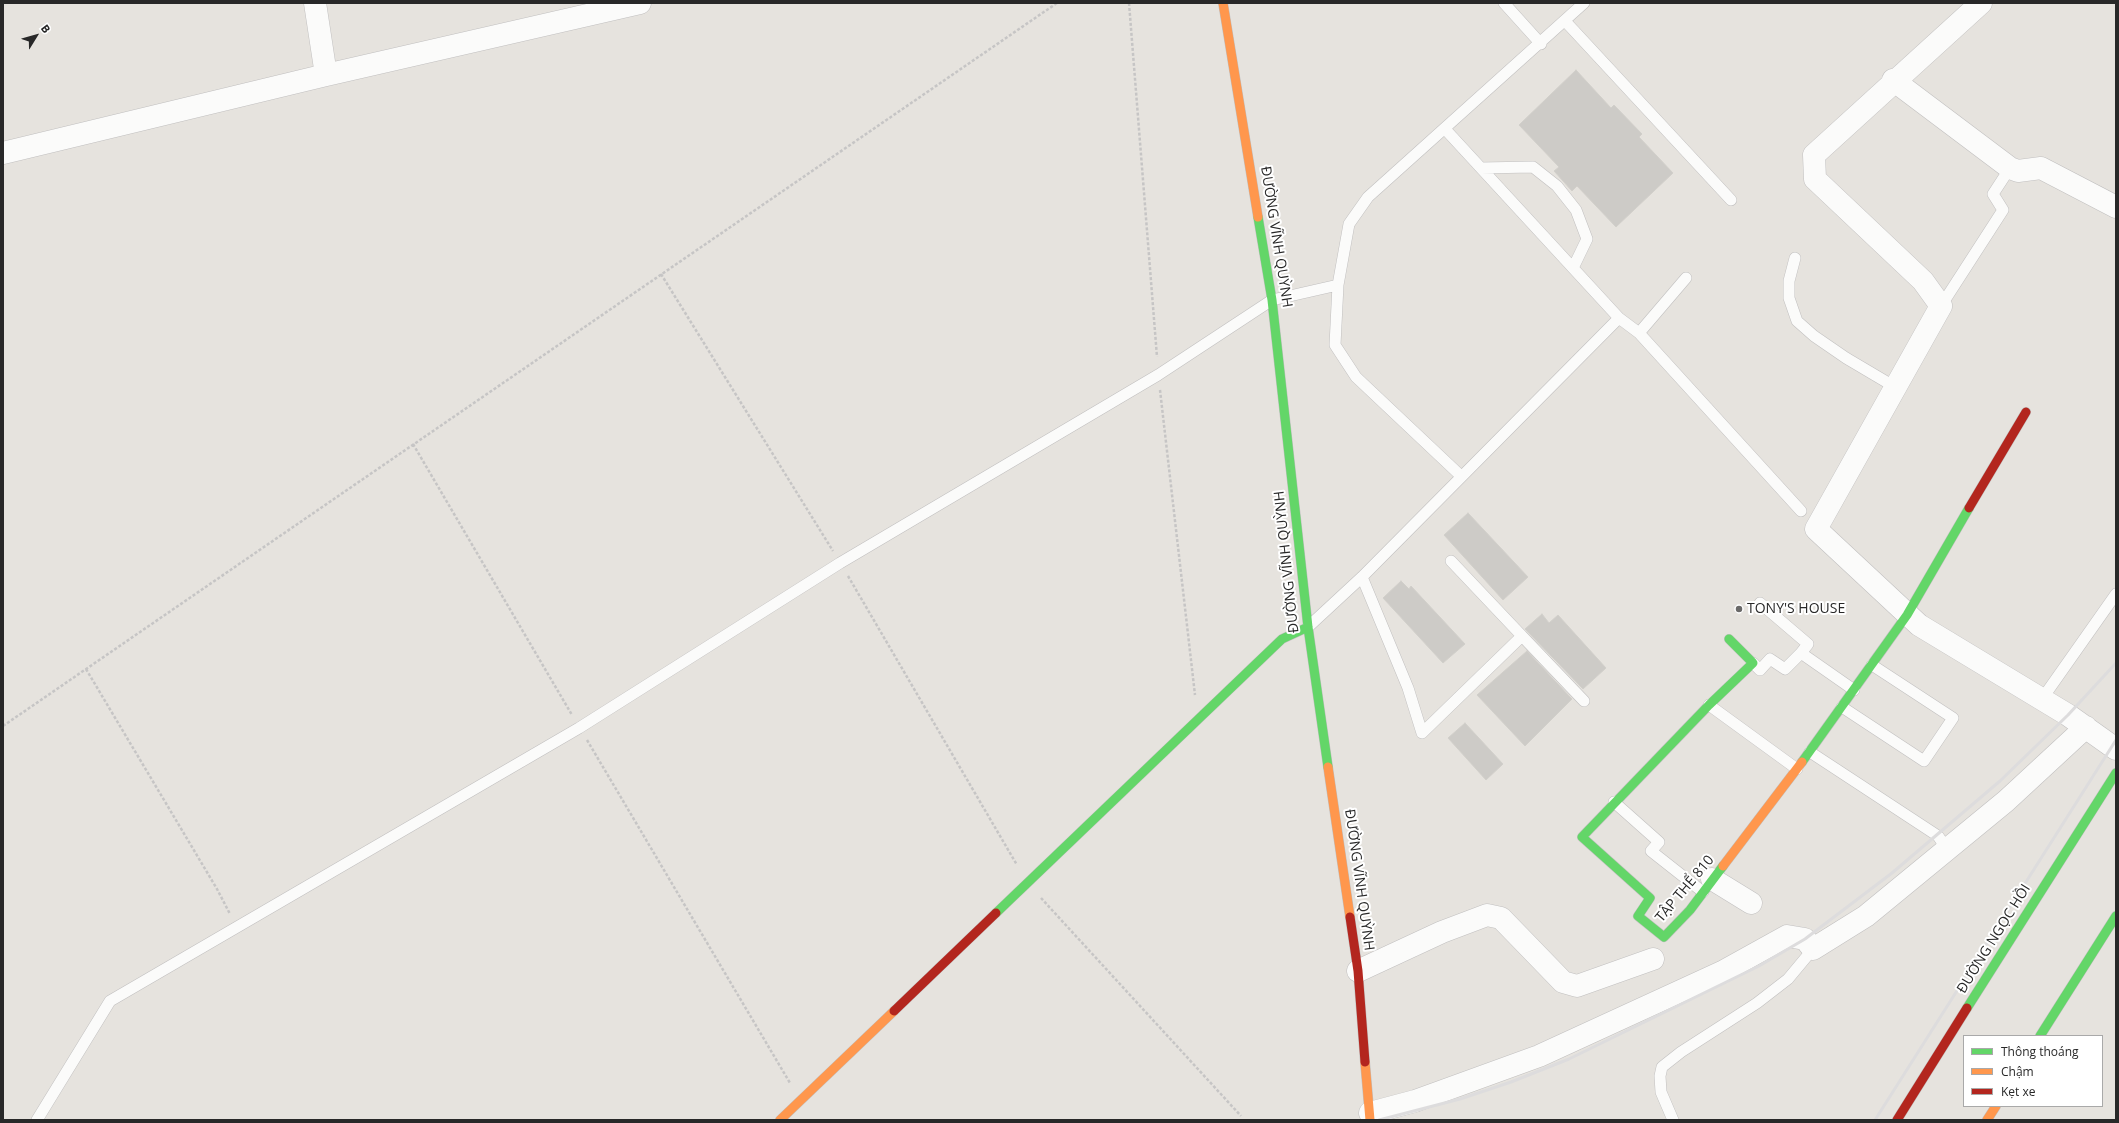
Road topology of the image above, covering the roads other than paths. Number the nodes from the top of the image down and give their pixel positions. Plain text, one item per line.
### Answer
1 (315, 3) edge
2 (640, 3) edge
3 (1223, 3) edge
4 (1504, 3) edge
5 (1584, 3) edge
6 (1981, 3) edge
7 (1565, 21) junction
8 (1541, 44) junction
9 (326, 75) junction
10 (1893, 80) junction
11 (1445, 129) junction
12 (3, 153) edge
13 (1481, 168) junction
14 (2010, 168) junction
15 (1731, 200) dead end
16 (2116, 207) edge
17 (1795, 258) dead end
18 (1573, 268) junction
19 (1686, 278) dead end
20 (1338, 285) junction
21 (1272, 300) junction
22 (1941, 306) junction
23 (1619, 318) junction
24 (1640, 332) junction
25 (1895, 387) junction
26 (2026, 412) dead end
27 (1461, 476) junction
28 (1801, 511) dead end
29 (1451, 561) dead end
30 (1362, 577) junction
31 (2116, 594) edge
32 (1760, 603) dead end
33 (1907, 615) junction
34 (1308, 627) junction
35 (1522, 636) junction
36 (1729, 639) dead end
37 (1801, 653) junction
38 (1753, 663) junction
39 (1872, 665) junction
40 (1854, 690) junction
41 (2042, 699) junction
42 (1584, 701) dead end
43 (1708, 705) junction
44 (1842, 707) junction
45 (2086, 727) junction
46 (2116, 749) edge
47 (1810, 752) junction
48 (1797, 769) junction
49 (2116, 773) edge
50 (1614, 802) junction
51 (1948, 849) junction
52 (1708, 886) junction
53 (1751, 903) dead end
54 (2116, 916) edge
55 (1813, 949) junction
56 (1653, 959) dead end
57 (1358, 971) junction
58 (2041, 1035) edge
59 (1370, 1117) edge
60 (37, 1120) edge
61 (780, 1120) edge
62 (1673, 1120) edge
63 (1897, 1120) edge

1 - 9 street
2 - 9 street
3 - 21 main road, ĐƯỜNG VĨNH QUỲNH
4 - 8 lane
5 - 7 lane
6 - 10 street
7 - 8 lane
7 - 15 lane
8 - 11 lane
9 - 12 street
10 - 14 street
10 - 22 street
11 - 13 lane
11 - 20 lane
13 - 18 lane
13 - 18 lane
14 - 16 street
14 - 22 lane
17 - 25 lane
18 - 23 lane
19 - 24 lane
20 - 21 lane
20 - 27 lane
21 - 34 main road, ĐƯỜNG VĨNH QUỲNH
21 - 60 lane
22 - 25 street
23 - 24 lane
23 - 27 lane
24 - 28 lane
25 - 33 street
26 - 33 main road, TẬP THỂ 810
27 - 30 lane
29 - 35 lane
30 - 34 lane
30 - 35 lane
31 - 41 lane
32 - 37 lane
33 - 39 main road, TẬP THỂ 810
33 - 41 street
34 - 57 main road, ĐƯỜNG VĨNH QUỲNH
34 - 61 main road
35 - 42 lane
36 - 38 main road
37 - 38 lane
37 - 40 lane
38 - 43 main road, TẬP THỂ 810
39 - 40 main road, TẬP THỂ 810
39 - 44 lane
40 - 44 main road, TẬP THỂ 810
41 - 45 street
43 - 48 lane
43 - 50 main road, TẬP THỂ 810
44 - 47 main road, TẬP THỂ 810
45 - 46 street
45 - 51 street
47 - 48 main road, TẬP THỂ 810
47 - 51 lane
48 - 52 main road, TẬP THỂ 810
49 - 63 main road, ĐƯỜNG NGỌC HỒI
50 - 52 lane
50 - 52 main road, TẬP THỂ 810
51 - 55 street
52 - 53 street
54 - 58 main road
55 - 59 street
55 - 62 lane
56 - 57 street
57 - 59 main road, ĐƯỜNG VĨNH QUỲNH

